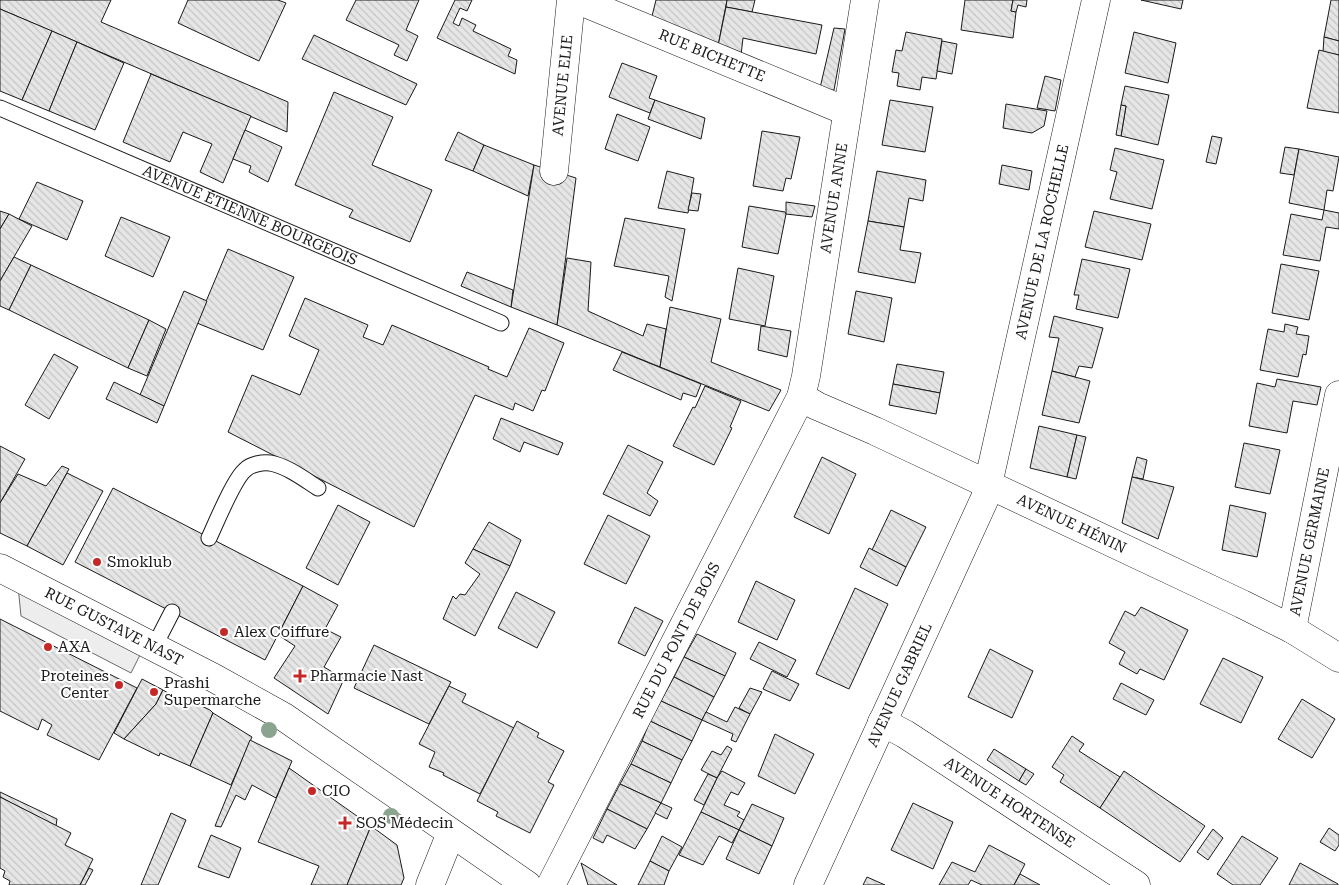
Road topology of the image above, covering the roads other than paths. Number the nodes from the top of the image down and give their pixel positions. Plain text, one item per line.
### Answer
1 (571, 0) edge
2 (578, 0) edge
3 (865, 0) edge
4 (1096, 0) edge
5 (0, 108) edge
6 (846, 111) junction
7 (554, 171) dead end
8 (501, 323) dead end
9 (1339, 395) edge
10 (802, 397) junction
11 (988, 484) junction
12 (318, 488) dead end
13 (209, 538) dead end
14 (0, 568) edge
15 (172, 612) dead end
16 (1292, 629) junction
17 (154, 647) junction
18 (1339, 658) edge
19 (882, 722) junction
20 (451, 833) junction
21 (430, 885) edge
22 (527, 885) edge
23 (551, 885) edge
24 (808, 885) edge
25 (1136, 885) edge

1 - 7 street, AVENUE ELIE
2 - 6 street, RUE BICHETTE
3 - 6 street, AVENUE ANNE
4 - 11 street, AVENUE DE LA ROCHELLE
5 - 8 lane, AVENUE ÉTIENNE BOURGEOIS
6 - 10 street, AVENUE ANNE
9 - 16 street, AVENUE GERMAINE
10 - 11 street, AVENUE HÉNIN
10 - 23 street, RUE DU PONT DE BOIS
11 - 16 street, AVENUE HÉNIN
11 - 19 street, AVENUE GABRIEL
12 - 13 lane
14 - 17 street, RUE GUSTAVE NAST
15 - 17 lane
16 - 18 street, AVENUE HÉNIN
17 - 20 street, RUE GUSTAVE NAST
19 - 24 street, AVENUE GABRIEL
19 - 25 street, AVENUE HORTENSE
20 - 21 street
20 - 22 street, RUE GUSTAVE NAST

